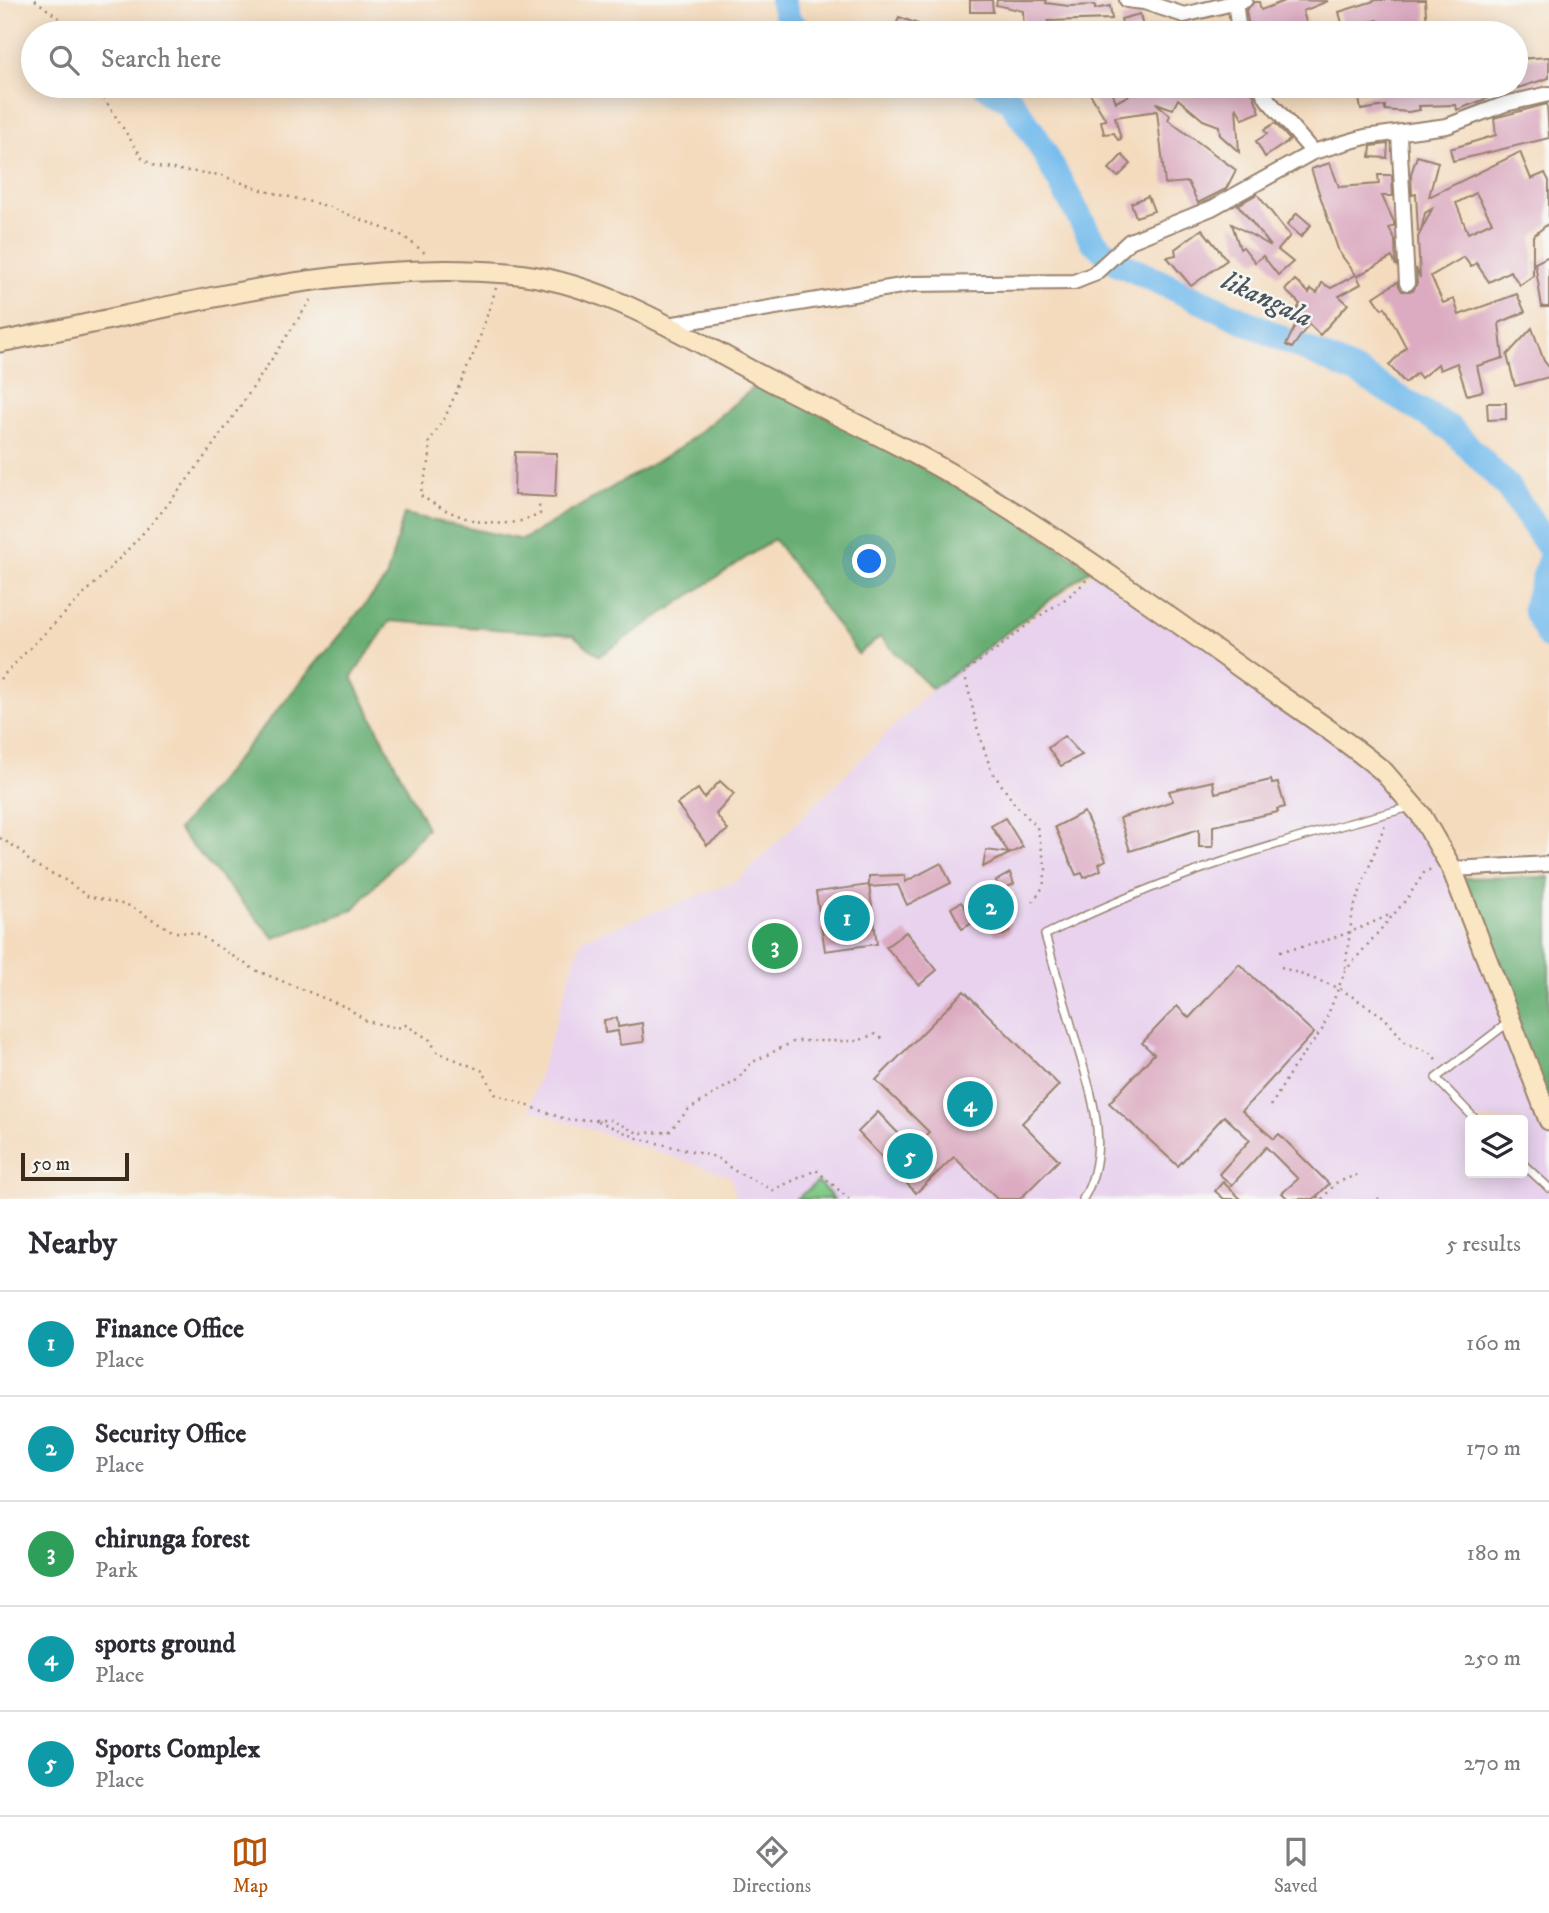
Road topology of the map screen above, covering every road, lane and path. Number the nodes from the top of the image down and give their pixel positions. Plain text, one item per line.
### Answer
1 (35, 0) edge
2 (1127, 0) edge
3 (1238, 1) edge
4 (62, 21) edge
5 (1238, 21) edge
6 (1549, 94) edge
7 (104, 98) edge
8 (1267, 98) edge
9 (1399, 134) junction
10 (1313, 152) junction
11 (439, 270) junction
12 (516, 274) junction
13 (326, 277) junction
14 (1407, 283) dead end
15 (668, 325) junction
16 (0, 342) edge
17 (539, 505) dead end
18 (1101, 568) junction
19 (0, 679) edge
20 (1415, 806) junction
21 (1388, 813) junction
22 (0, 838) edge
23 (1549, 864) edge
24 (1450, 867) junction
25 (1033, 902) dead end
26 (1392, 914) junction
27 (1349, 934) junction
28 (1280, 951) dead end
29 (1281, 967) dead end
30 (1345, 971) junction
31 (1339, 988) junction
32 (1510, 1021) junction
33 (884, 1039) dead end
34 (1445, 1069) junction
35 (1270, 1106) dead end
36 (1471, 1115) edge
37 (595, 1119) junction
38 (1549, 1120) edge
39 (1528, 1169) edge
40 (1361, 1173) dead end
41 (1549, 1188) edge
42 (1319, 1198) edge
43 (849, 1199) edge
44 (1083, 1199) edge

1 - 4 path
2 - 3 street
3 - 5 street
6 - 9 street
7 - 11 path
8 - 10 street
9 - 10 street
9 - 14 street
10 - 15 street
11 - 12 street
11 - 13 street
12 - 15 street
12 - 17 path
13 - 16 street
13 - 19 path
15 - 18 street
18 - 20 street
18 - 25 path
20 - 21 lane
20 - 24 street
21 - 27 path
21 - 44 lane
22 - 37 path
23 - 24 street
24 - 26 path
24 - 32 street
26 - 27 path
26 - 30 path
27 - 28 path
27 - 30 path
29 - 31 path
30 - 31 path
31 - 34 path
31 - 35 path
32 - 34 lane
32 - 38 street
33 - 37 path
34 - 36 lane
37 - 43 path
39 - 41 lane
40 - 42 path

